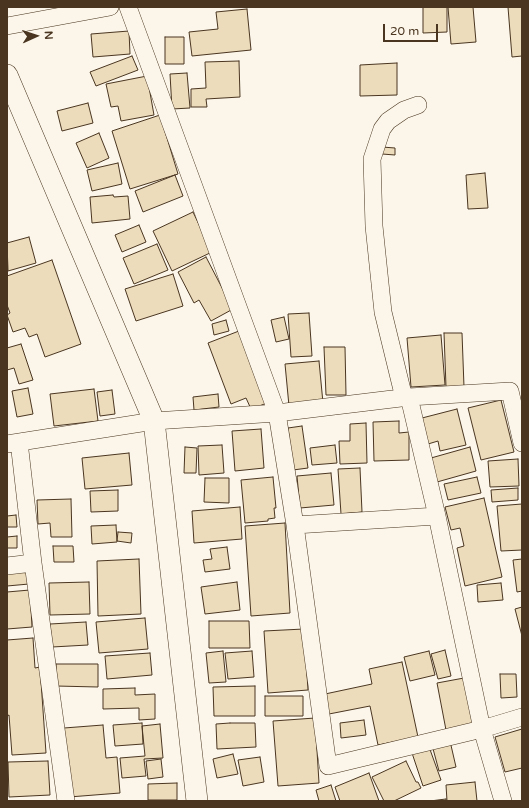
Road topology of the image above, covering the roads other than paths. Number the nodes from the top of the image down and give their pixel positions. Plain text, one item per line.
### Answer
1 (110, 7) edge
2 (128, 7) edge
3 (7, 26) edge
4 (7, 75) edge
5 (418, 105) dead end
6 (406, 398) junction
7 (277, 413) junction
8 (154, 420) junction
9 (13, 443) edge
10 (522, 443) edge
11 (437, 516) junction
12 (295, 525) junction
13 (33, 563) junction
14 (7, 566) edge
15 (522, 717) edge
16 (482, 728) junction
17 (66, 801) edge
18 (197, 801) edge
19 (503, 801) edge

1 - 3 street
2 - 7 street
4 - 8 street
5 - 6 street
6 - 7 street
6 - 10 street
6 - 11 street
7 - 8 street
7 - 12 street
8 - 9 street
8 - 18 street
9 - 13 street
11 - 12 street
11 - 16 street
12 - 16 street
13 - 14 street
13 - 17 street
15 - 16 street
16 - 19 street

